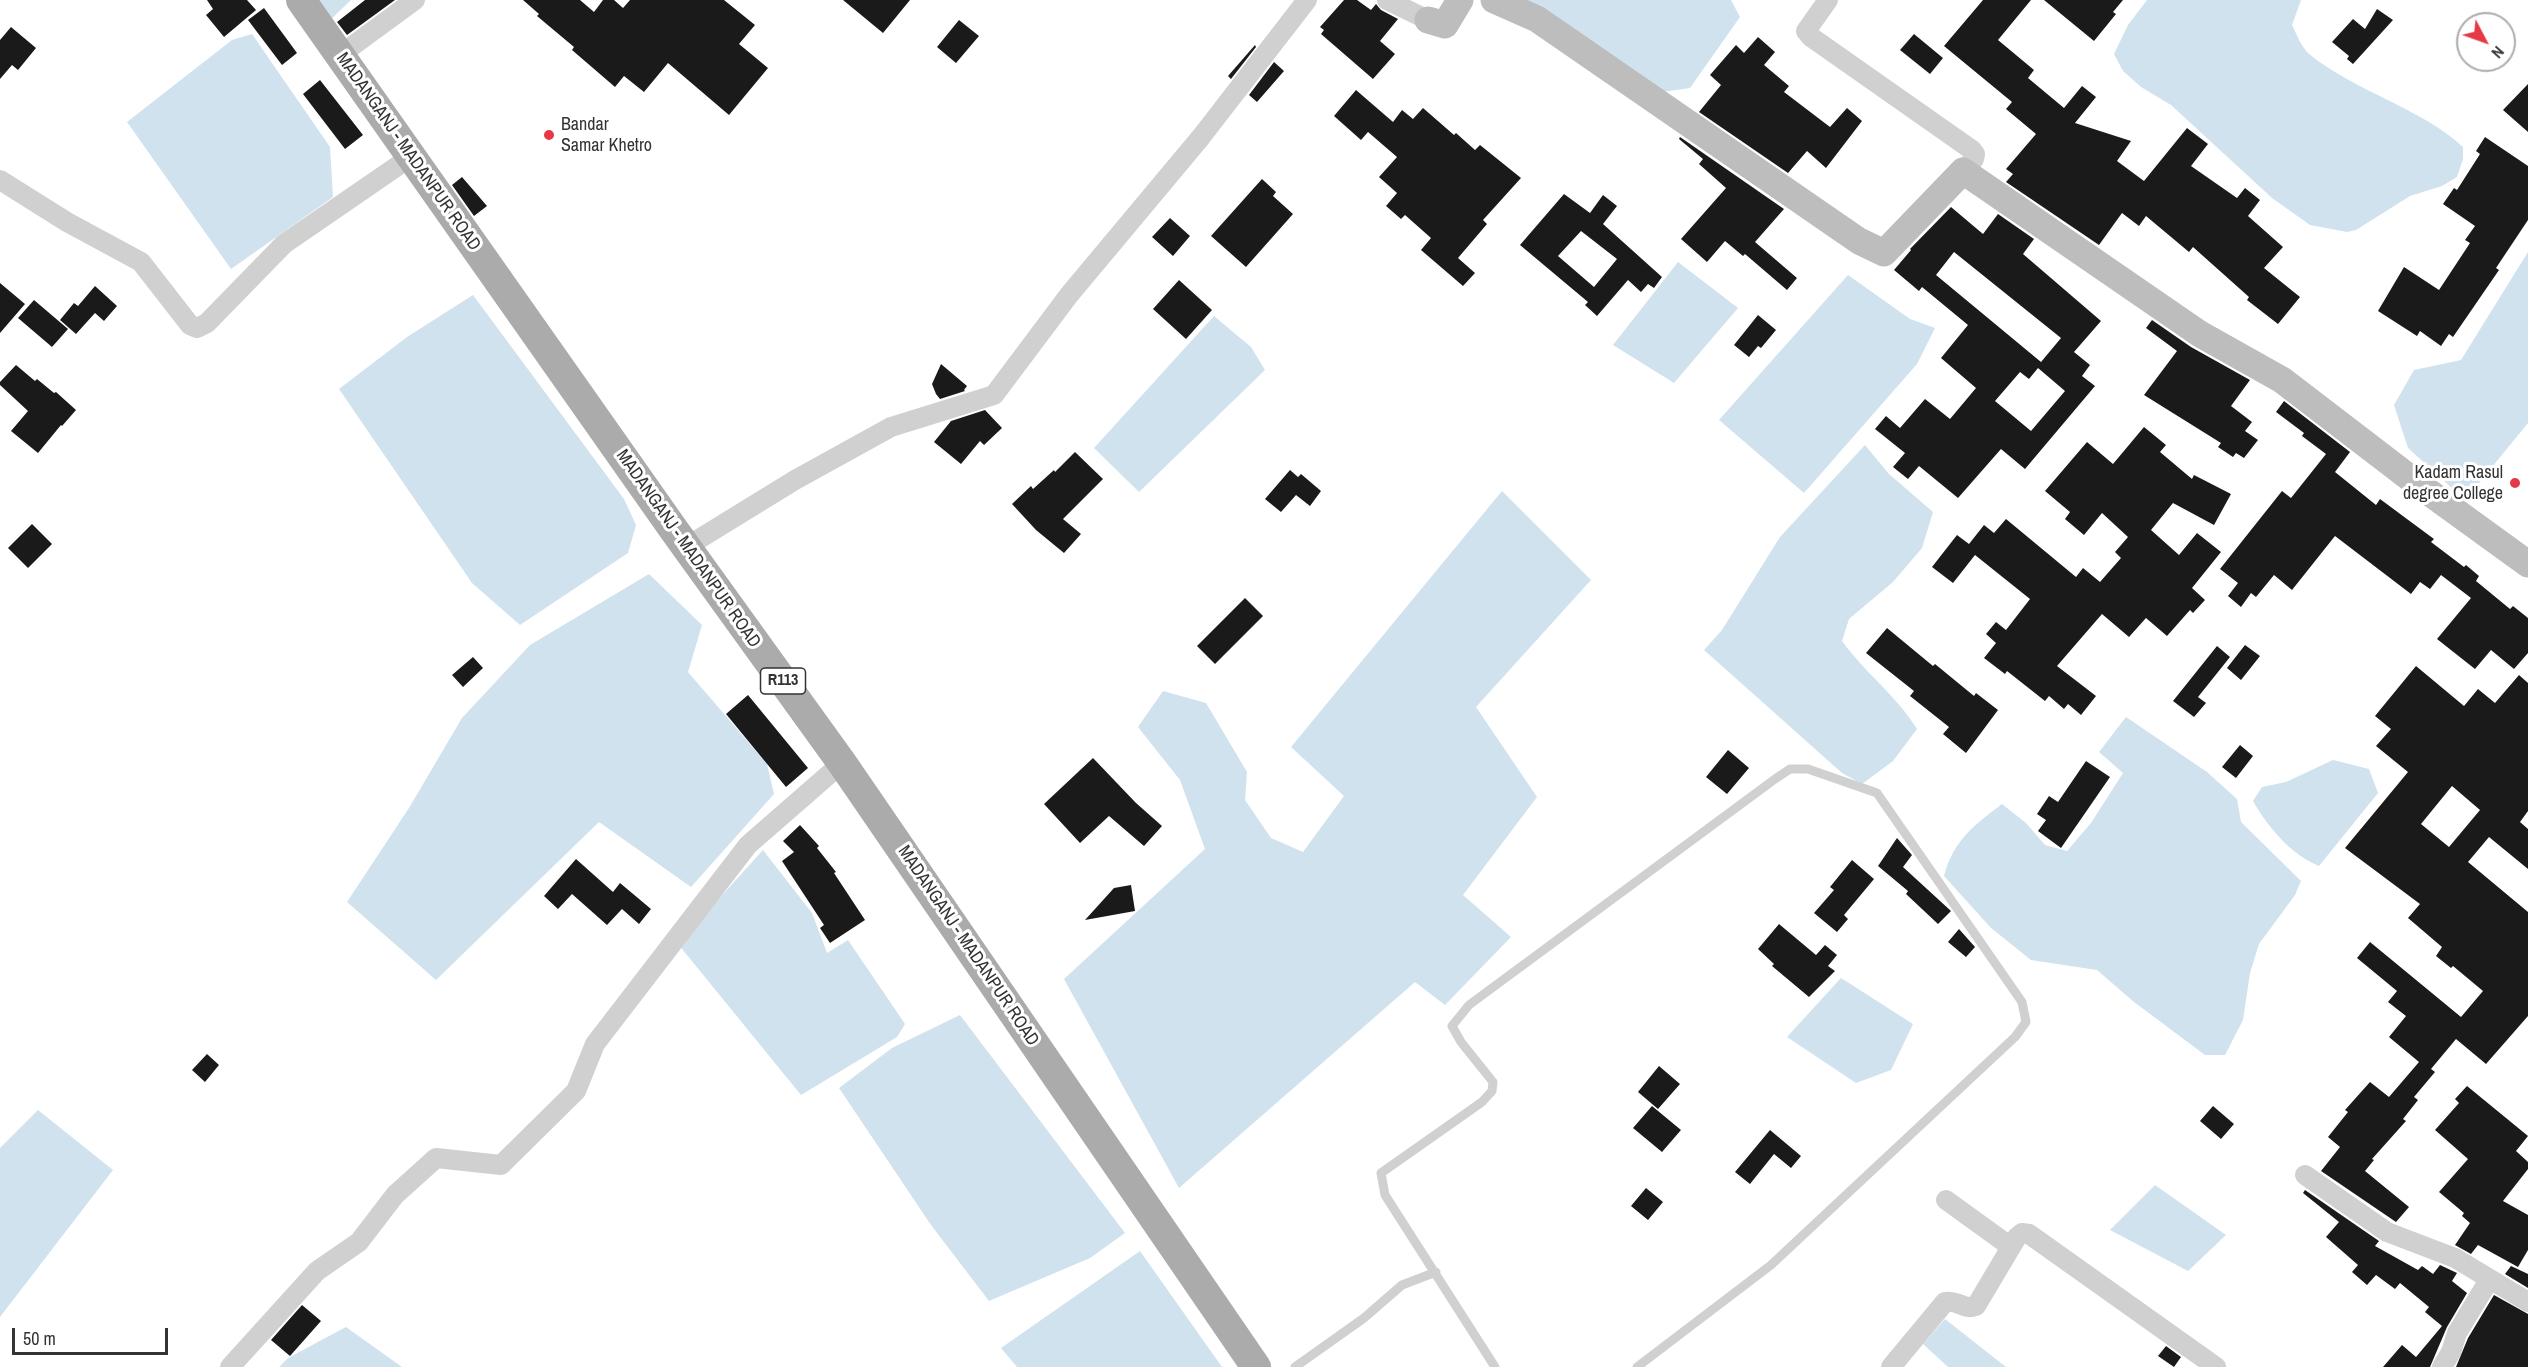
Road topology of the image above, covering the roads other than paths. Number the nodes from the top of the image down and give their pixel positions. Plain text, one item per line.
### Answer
1 (300, 0) edge
2 (416, 0) edge
3 (1307, 0) edge
4 (1387, 0) edge
5 (1460, 0) edge
6 (1494, 0) edge
7 (1828, 0) edge
8 (1428, 20) joint
9 (340, 55) junction
10 (412, 156) junction
11 (1963, 171) junction
12 (0, 180) edge
13 (686, 547) junction
14 (2528, 564) edge
15 (842, 763) junction
16 (2305, 1174) dead end
17 (1946, 1200) dead end
18 (2011, 1247) junction
19 (1436, 1272) junction
20 (2489, 1280) junction
21 (2528, 1302) edge
22 (231, 1367) edge
23 (1256, 1367) edge
24 (1295, 1367) edge
25 (1495, 1367) edge
26 (1637, 1367) edge
27 (1891, 1367) edge
28 (2216, 1367) edge
29 (2442, 1367) edge

1 - 9 main road, MADANGANJ - MADANPUR ROAD / R113
2 - 9 street
3 - 13 street
4 - 8 street
5 - 8 street
6 - 11 street
7 - 11 street
9 - 10 main road, MADANGANJ - MADANPUR ROAD / R113
10 - 12 street
10 - 13 main road, MADANGANJ - MADANPUR ROAD / R113
11 - 14 street
13 - 15 main road, MADANGANJ - MADANPUR ROAD / R113
15 - 22 street
15 - 23 main road, MADANGANJ - MADANPUR ROAD / R113
16 - 20 street
17 - 18 street
18 - 27 street
18 - 28 street
19 - 24 lane
19 - 25 lane
19 - 26 lane
20 - 21 street
20 - 29 street

